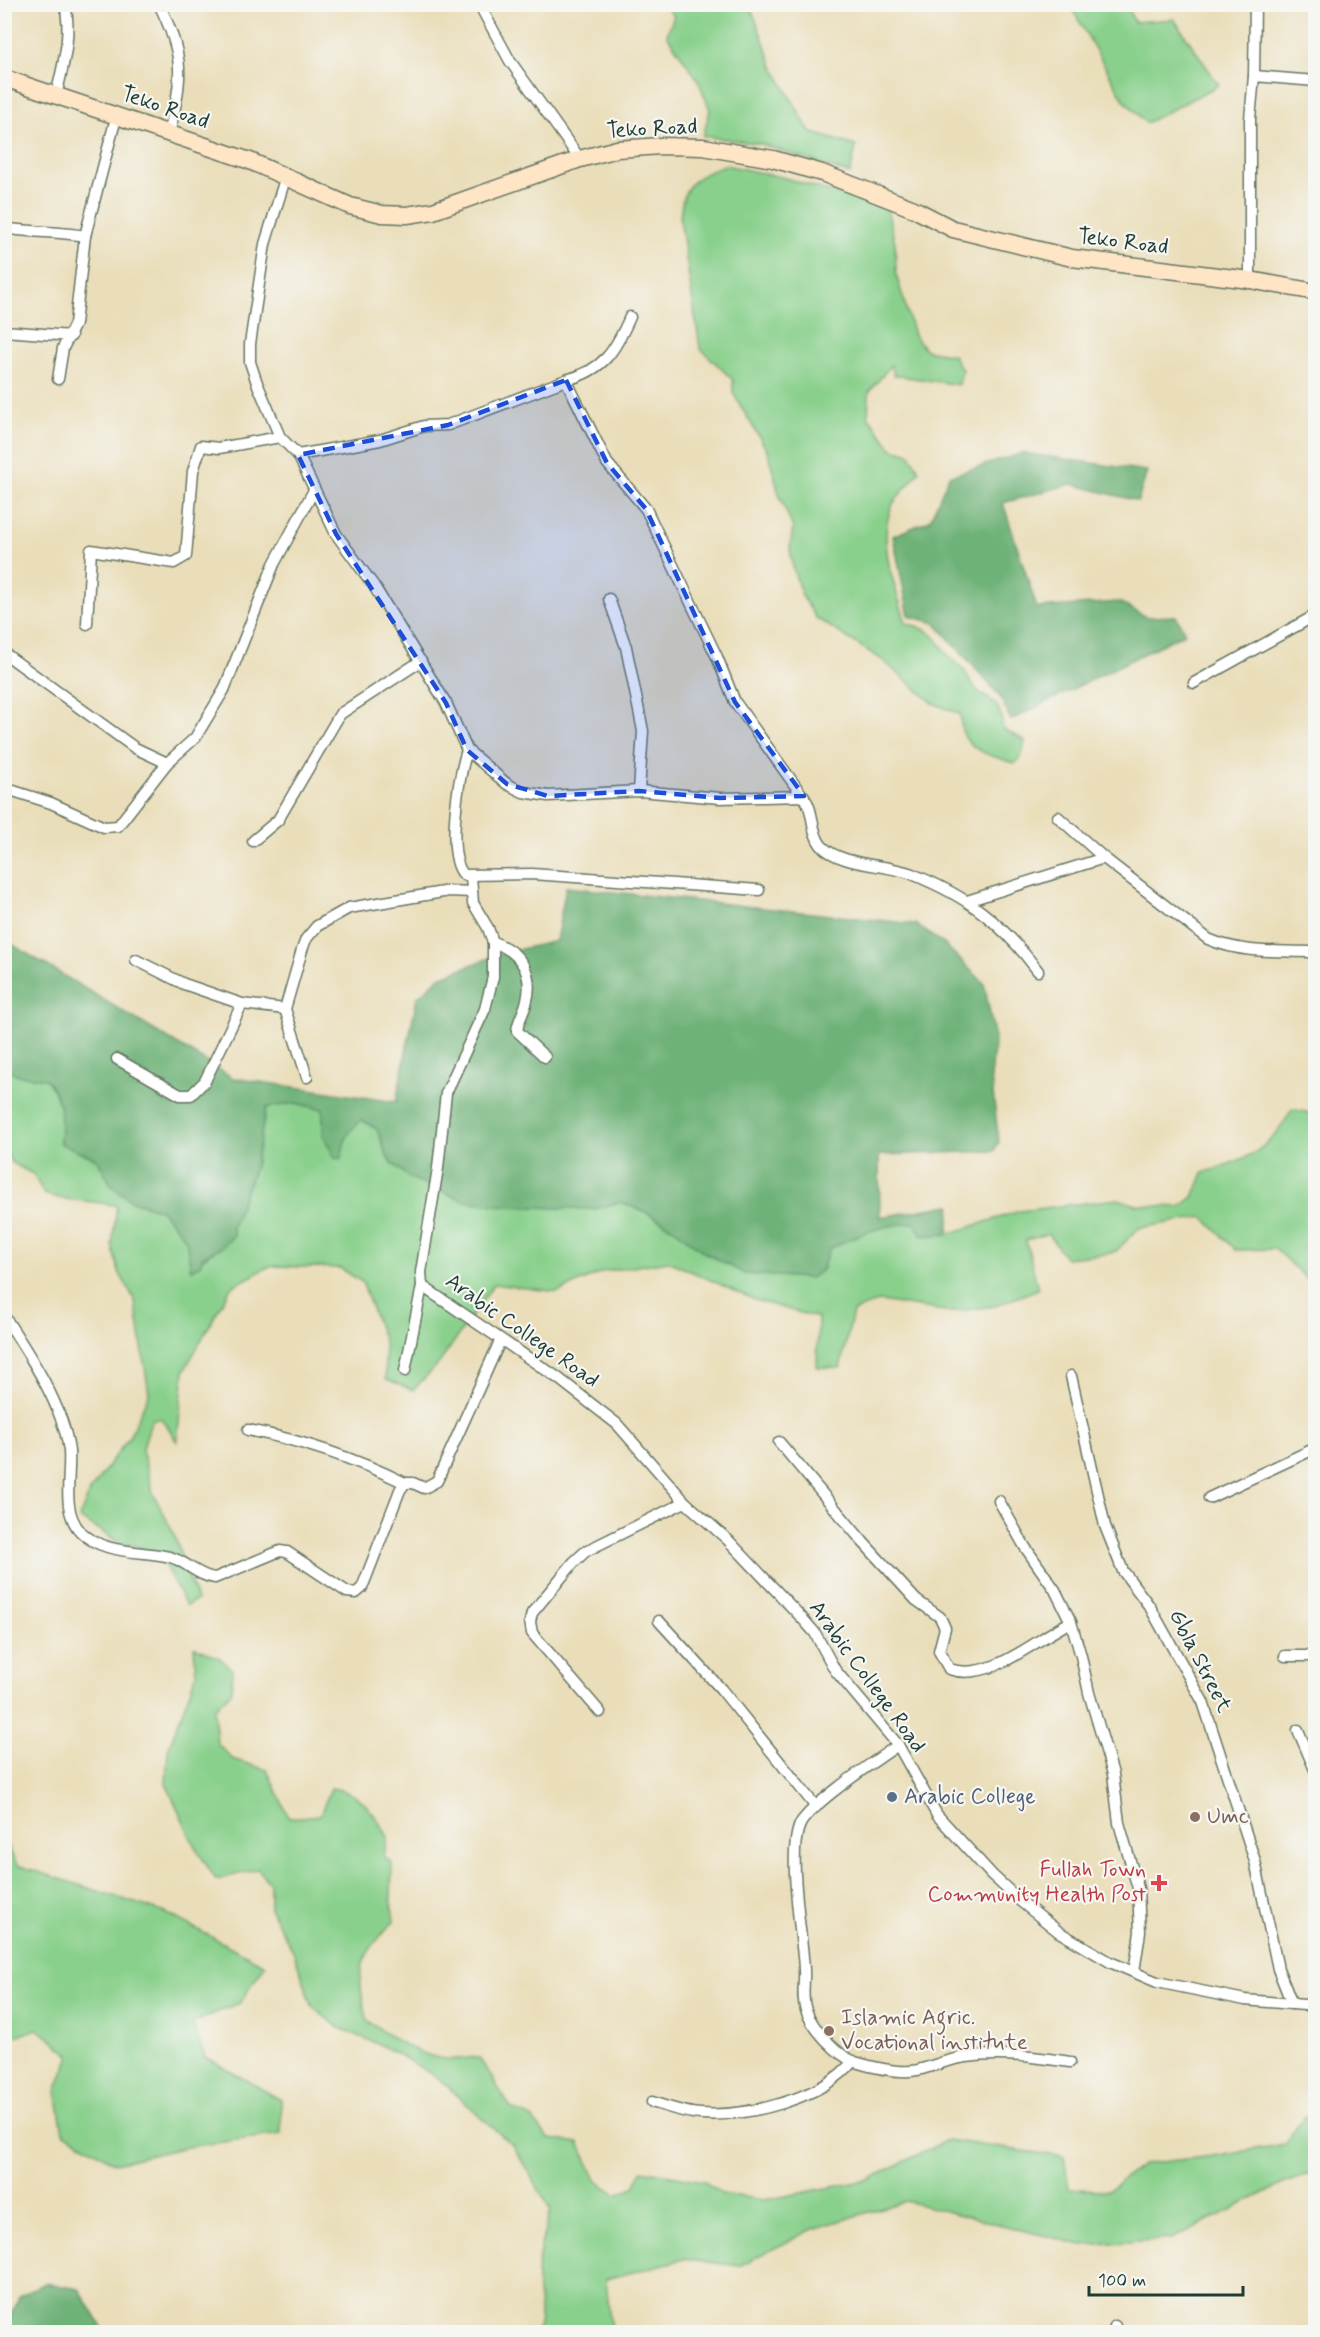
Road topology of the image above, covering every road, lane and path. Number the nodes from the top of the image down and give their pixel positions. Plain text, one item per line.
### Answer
1 (65, 4) edge
2 (159, 4) edge
3 (479, 4) edge
4 (1255, 4) edge
5 (1254, 76) junction
6 (4, 78) edge
7 (1316, 81) edge
8 (56, 96) junction
9 (117, 114) junction
10 (169, 133) junction
11 (580, 159) junction
12 (285, 179) junction
13 (4, 228) edge
14 (85, 236) junction
15 (1250, 280) junction
16 (1316, 292) edge
17 (630, 317) dead end
18 (4, 331) edge
19 (70, 336) junction
20 (58, 379) dead end
21 (566, 380) junction
22 (280, 437) junction
23 (298, 454) junction
24 (314, 490) junction
25 (609, 599) dead end
26 (1316, 615) edge
27 (87, 624) dead end
28 (4, 653) edge
29 (421, 661) junction
30 (1194, 684) dead end
31 (467, 750) junction
32 (167, 762) junction
33 (4, 788) edge
34 (639, 791) junction
35 (804, 796) junction
36 (1058, 818) dead end
37 (253, 841) dead end
38 (1104, 858) junction
39 (471, 876) junction
40 (759, 890) dead end
41 (471, 892) junction
42 (967, 901) junction
43 (492, 942) junction
44 (1316, 952) edge
45 (136, 960) dead end
46 (1038, 971) dead end
47 (242, 1004) junction
48 (285, 1009) junction
49 (545, 1057) dead end
50 (117, 1059) dead end
51 (307, 1077) dead end
52 (422, 1286) junction
53 (4, 1316) edge
54 (501, 1341) junction
55 (405, 1371) dead end
56 (1071, 1376) dead end
57 (248, 1430) dead end
58 (779, 1442) dead end
59 (1316, 1448) edge
60 (405, 1483) junction
61 (1209, 1498) dead end
62 (999, 1501) dead end
63 (685, 1502) junction
64 (659, 1621) dead end
65 (1071, 1622) junction
66 (1285, 1656) dead end
67 (1316, 1656) edge
68 (600, 1712) dead end
69 (1298, 1730) dead end
70 (898, 1745) junction
71 (1316, 1772) edge
72 (816, 1808) junction
73 (1134, 1972) junction
74 (1292, 2004) junction
75 (1316, 2006) edge
76 (853, 2061) junction
77 (1070, 2062) dead end
78 (652, 2102) dead end

1 - 8 street
2 - 10 street
3 - 11 street
4 - 5 street
5 - 7 street
5 - 15 street
6 - 8 street, Teko Road
8 - 9 street, Teko Road
9 - 10 street, Teko Road
9 - 14 street
10 - 12 street, Teko Road
11 - 12 street, Teko Road
11 - 15 street, Teko Road
12 - 22 street
13 - 14 street
14 - 19 street
15 - 16 street, Teko Road
17 - 21 street
18 - 19 street
19 - 20 street
21 - 23 street
21 - 35 street
22 - 23 street
22 - 27 street
23 - 24 street
24 - 29 street
24 - 32 street
25 - 34 street
26 - 30 street
28 - 32 street
29 - 31 street
29 - 37 street
31 - 34 street
31 - 39 street
32 - 33 street
34 - 35 street
35 - 42 street
36 - 38 street
38 - 42 street
38 - 44 street
39 - 40 street
39 - 41 street
41 - 43 street
41 - 48 street
42 - 46 street
43 - 49 street
43 - 52 street
45 - 47 street
47 - 48 street
47 - 50 street
48 - 51 street
52 - 54 street, Arabic College Road
52 - 55 street
53 - 60 street
54 - 60 street
54 - 63 street, Arabic College Road
56 - 74 street, Gbla Street
57 - 60 street
58 - 65 street
59 - 61 street
62 - 65 street
63 - 68 street
63 - 70 street, Arabic College Road
64 - 72 street
65 - 73 street
66 - 67 street
69 - 71 street
70 - 72 street
70 - 73 street, Arabic College Road
72 - 76 street
73 - 74 street, Arabic College Road
74 - 75 street, Arabic College Road
76 - 77 street
76 - 78 street

